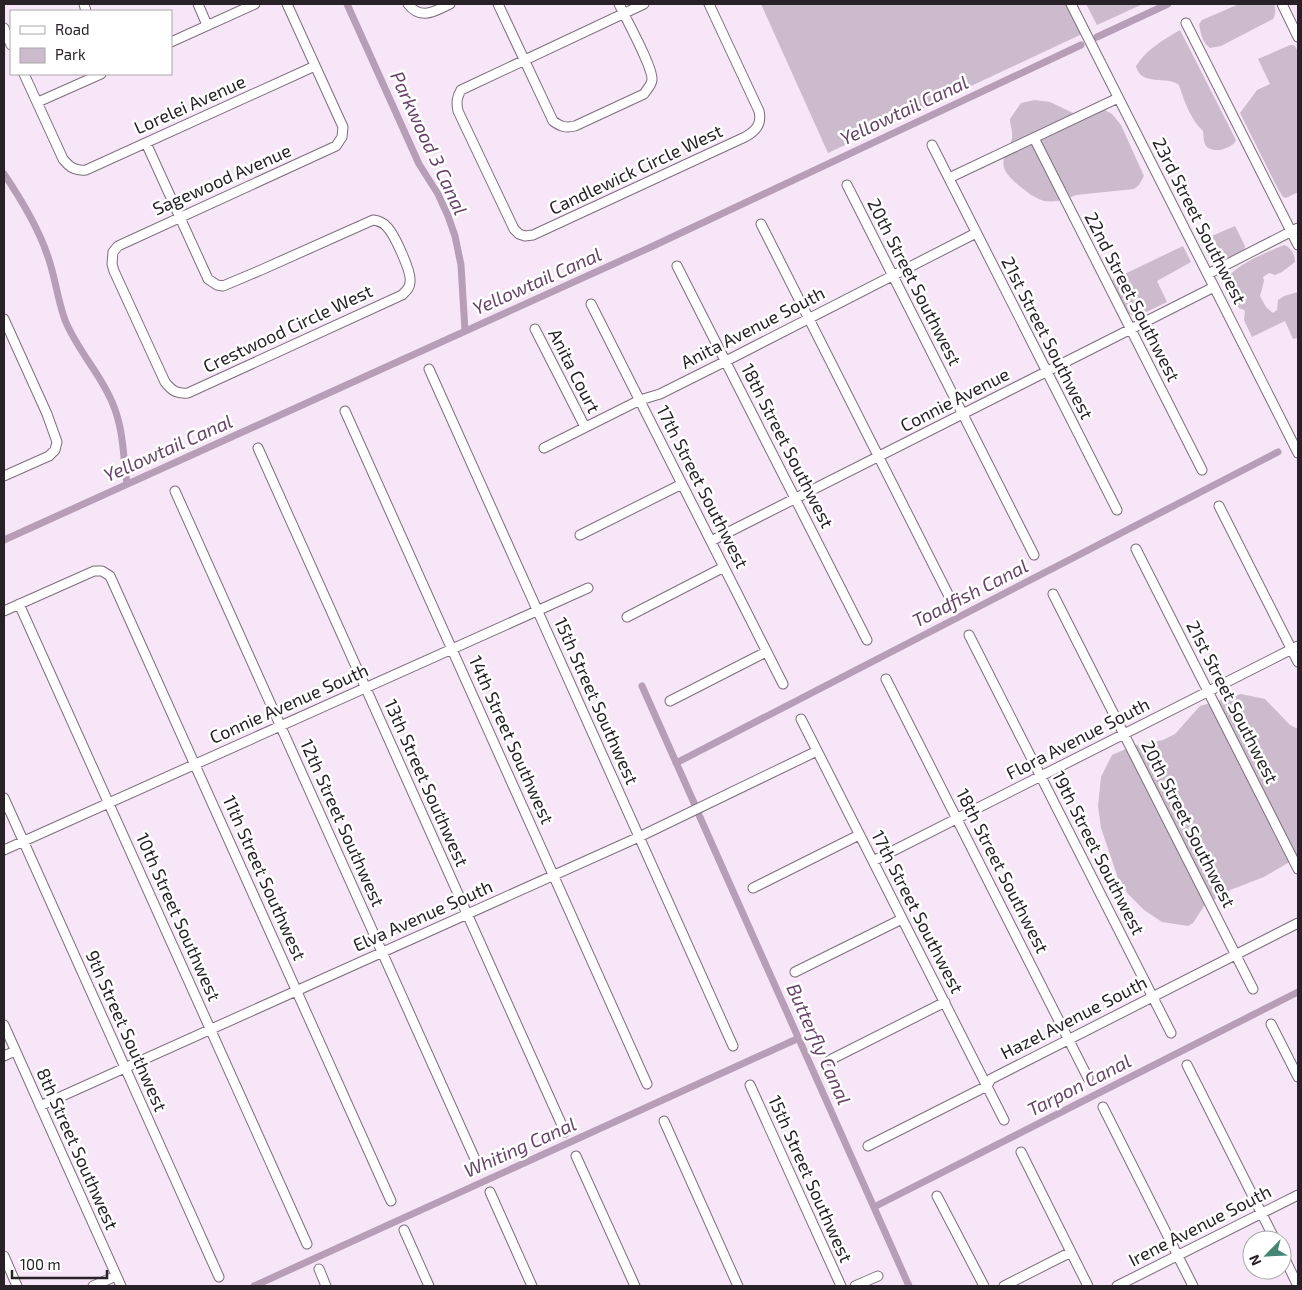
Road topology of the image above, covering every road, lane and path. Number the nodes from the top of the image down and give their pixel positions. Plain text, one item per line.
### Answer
1 (198, 4) edge
2 (255, 4) edge
3 (287, 4) edge
4 (450, 4) edge
5 (498, 4) edge
6 (619, 4) edge
7 (644, 4) edge
8 (709, 4) edge
9 (1071, 4) edge
10 (1282, 4) edge
11 (409, 5) edge
12 (624, 13) junction
13 (1186, 23) dead end
14 (207, 25) junction
15 (4, 28) edge
16 (1298, 37) edge
17 (172, 42) edge
18 (10, 43) edge
19 (524, 60) junction
20 (315, 66) junction
21 (24, 75) edge
22 (99, 75) edge
23 (1118, 98) junction
24 (38, 102) junction
25 (1034, 138) junction
26 (146, 143) junction
27 (932, 145) dead end
28 (949, 178) junction
29 (846, 185) dead end
30 (179, 217) junction
31 (761, 224) dead end
32 (1295, 230) edge
33 (976, 233) junction
34 (1298, 245) edge
35 (677, 266) dead end
36 (1208, 274) junction
37 (893, 276) junction
38 (1214, 287) junction
39 (591, 304) dead end
40 (809, 318) junction
41 (4, 319) edge
42 (535, 329) dead end
43 (1130, 330) junction
44 (726, 361) junction
45 (429, 369) dead end
46 (1047, 372) junction
47 (179, 394) joint
48 (640, 400) junction
49 (345, 410) dead end
50 (962, 414) junction
51 (585, 427) junction
52 (258, 448) dead end
53 (544, 448) dead end
54 (1298, 453) edge
55 (879, 456) junction
56 (1202, 470) dead end
57 (4, 476) edge
58 (682, 484) junction
59 (175, 491) dead end
60 (795, 499) junction
61 (1220, 506) dead end
62 (1117, 510) dead end
63 (580, 535) dead end
64 (711, 541) junction
65 (1136, 549) dead end
66 (1034, 556) dead end
67 (724, 567) junction
68 (588, 588) dead end
69 (1053, 594) dead end
70 (950, 598) dead end
71 (19, 604) junction
72 (4, 611) edge
73 (537, 611) junction
74 (627, 617) dead end
75 (969, 635) dead end
76 (867, 640) dead end
77 (1295, 647) edge
78 (452, 649) junction
79 (766, 652) junction
80 (1298, 662) edge
81 (886, 679) dead end
82 (783, 684) dead end
83 (366, 687) junction
84 (1208, 691) junction
85 (670, 700) dead end
86 (801, 719) dead end
87 (280, 726) junction
88 (1125, 733) junction
89 (817, 751) junction
90 (195, 764) junction
91 (1040, 776) junction
92 (4, 798) edge
93 (110, 803) junction
94 (957, 818) junction
95 (859, 835) junction
96 (639, 837) junction
97 (23, 842) junction
98 (4, 850) edge
99 (873, 861) junction
100 (1298, 869) edge
101 (553, 876) junction
102 (753, 888) dead end
103 (467, 914) junction
104 (902, 919) junction
105 (1298, 923) edge
106 (382, 952) junction
107 (1236, 955) junction
108 (795, 972) dead end
109 (1254, 989) dead end
110 (296, 991) junction
111 (1152, 997) junction
112 (945, 1002) junction
113 (1271, 1024) dead end
114 (4, 1025) edge
115 (211, 1029) junction
116 (1171, 1033) dead end
117 (1069, 1039) junction
118 (733, 1046) dead end
119 (15, 1051) junction
120 (4, 1056) edge
121 (830, 1060) dead end
122 (1187, 1065) dead end
123 (125, 1068) junction
124 (1298, 1077) edge
125 (1088, 1078) dead end
126 (647, 1084) dead end
127 (750, 1085) dead end
128 (987, 1086) junction
129 (40, 1106) junction
130 (1103, 1107) dead end
131 (1004, 1120) dead end
132 (664, 1121) dead end
133 (565, 1132) dead end
134 (868, 1146) dead end
135 (1020, 1152) dead end
136 (576, 1156) dead end
137 (479, 1168) dead end
138 (490, 1192) dead end
139 (1298, 1195) edge
140 (937, 1196) dead end
141 (391, 1201) dead end
142 (1262, 1213) junction
143 (404, 1230) dead end
144 (1270, 1230) edge
145 (307, 1244) dead end
146 (1071, 1252) junction
147 (4, 1256) edge
148 (1178, 1256) junction
149 (319, 1269) dead end
150 (1292, 1274) edge
151 (116, 1276) junction
152 (878, 1276) dead end
153 (219, 1277) dead end
154 (18, 1286) edge
155 (94, 1286) edge
156 (121, 1286) edge
157 (326, 1286) edge
158 (429, 1286) edge
159 (532, 1286) edge
160 (635, 1286) edge
161 (738, 1286) edge
162 (841, 1286) edge
163 (854, 1286) edge
164 (984, 1286) edge
165 (1004, 1286) edge
166 (1088, 1286) edge
167 (1117, 1286) edge
168 (1193, 1286) edge
169 (1298, 1286) edge

1 - 14 street
2 - 14 street
3 - 20 street
4 - 11 street
5 - 19 street
6 - 12 street
7 - 12 street
8 - 19 street, Candlewick Circle West
9 - 23 street, 23rd Street Southwest
10 - 16 street
12 - 19 street
12 - 19 street
13 - 32 street
14 - 17 street
15 - 18 street
20 - 26 street, Lorelei Avenue
20 - 30 street, Sagewood Avenue
21 - 24 street
22 - 24 street
23 - 25 street
23 - 36 street, 23rd Street Southwest
24 - 26 street, Lorelei Avenue
25 - 28 street
25 - 43 street, 22nd Street Southwest
26 - 30 street
27 - 28 street
28 - 33 street, 21st Street Southwest
29 - 37 street, 20th Street Southwest
30 - 47 street, Sagewood Avenue
30 - 47 street, Crestwood Circle West
31 - 40 street
32 - 34 street
32 - 36 street
33 - 37 street, Anita Avenue South
33 - 46 street, 21st Street Southwest
35 - 44 street, 18th Street Southwest
36 - 38 street, 23rd Street Southwest
37 - 40 street, Anita Avenue South
37 - 50 street, 20th Street Southwest
38 - 43 street, Connie Avenue
38 - 54 street, 23rd Street Southwest
39 - 48 street, 17th Street Southwest
40 - 44 street, Anita Avenue South
40 - 55 street
41 - 57 street
42 - 51 street, Anita Court
43 - 46 street, Connie Avenue
43 - 56 street, 22nd Street Southwest
44 - 48 street, Anita Avenue South
44 - 60 street, 18th Street Southwest
45 - 73 street, 15th Street Southwest
46 - 50 street, Connie Avenue
46 - 62 street, 21st Street Southwest
48 - 51 street, Anita Avenue South
48 - 58 street, 17th Street Southwest
49 - 78 street, 14th Street Southwest
50 - 55 street, Connie Avenue
50 - 66 street, 20th Street Southwest
51 - 53 street, Anita Avenue South
52 - 83 street, 13th Street Southwest
55 - 60 street, Connie Avenue
55 - 70 street
58 - 63 street
58 - 64 street, 17th Street Southwest
59 - 87 street, 12th Street Southwest
60 - 64 street, Connie Avenue
60 - 76 street, 18th Street Southwest
61 - 77 street
64 - 67 street, 17th Street Southwest
65 - 84 street, 21st Street Southwest
67 - 74 street
67 - 79 street, 17th Street Southwest
68 - 73 street, Connie Avenue South
69 - 88 street, 20th Street Southwest
71 - 72 street
71 - 90 street, 11th Street Southwest
71 - 93 street, 10th Street Southwest
73 - 78 street, Connie Avenue South
73 - 96 street, 15th Street Southwest
75 - 91 street, 19th Street Southwest
77 - 80 street
77 - 84 street, Flora Avenue South
78 - 83 street, Connie Avenue South
78 - 101 street, 14th Street Southwest
79 - 82 street, 17th Street Southwest
79 - 85 street
81 - 94 street, 18th Street Southwest
83 - 87 street, Connie Avenue South
83 - 103 street, 13th Street Southwest
84 - 88 street, Flora Avenue South
84 - 100 street, 21st Street Southwest
86 - 89 street, 17th Street Southwest
87 - 90 street, Connie Avenue South
87 - 106 street, 12th Street Southwest
88 - 91 street, Flora Avenue South
88 - 107 street, 20th Street Southwest
89 - 95 street, 17th Street Southwest
89 - 96 street, Elva Avenue South
90 - 93 street, Connie Avenue South
90 - 110 street, 11th Street Southwest
91 - 94 street, Flora Avenue South
91 - 111 street, 19th Street Southwest
92 - 97 street, 9th Street Southwest
93 - 97 street, Connie Avenue South
93 - 115 street, 10th Street Southwest
94 - 99 street, Flora Avenue South
94 - 117 street, 18th Street Southwest
95 - 99 street, 17th Street Southwest
95 - 102 street
96 - 101 street, Elva Avenue South
96 - 118 street, 15th Street Southwest
97 - 98 street, Connie Avenue South
97 - 123 street, 9th Street Southwest
99 - 104 street, 17th Street Southwest
101 - 103 street, Elva Avenue South
101 - 126 street, 14th Street Southwest
103 - 106 street, Elva Avenue South
103 - 133 street, 13th Street Southwest
104 - 108 street
104 - 112 street, 17th Street Southwest
105 - 107 street, Hazel Avenue South
106 - 110 street, Elva Avenue South
106 - 137 street, 12th Street Southwest
107 - 109 street, 20th Street Southwest
107 - 111 street, Hazel Avenue South
110 - 115 street, Elva Avenue South
110 - 141 street, 11th Street Southwest
111 - 116 street, 19th Street Southwest
111 - 117 street, Hazel Avenue South
112 - 121 street
112 - 128 street, 17th Street Southwest
113 - 124 street
114 - 119 street, 8th Street Southwest
115 - 123 street, Elva Avenue South
115 - 145 street, 10th Street Southwest
117 - 125 street, 18th Street Southwest
117 - 128 street, Hazel Avenue South
119 - 120 street
119 - 129 street, 8th Street Southwest
122 - 142 street
123 - 129 street, Elva Avenue South
123 - 153 street, 9th Street Southwest
127 - 162 street, 15th Street Southwest
128 - 131 street, 17th Street Southwest
128 - 134 street, Hazel Avenue South
129 - 151 street, 8th Street Southwest
130 - 148 street
132 - 161 street
135 - 146 street
136 - 160 street
138 - 159 street
139 - 142 street, Irene Avenue South
140 - 164 street
142 - 144 street
142 - 148 street, Irene Avenue South
143 - 158 street
146 - 165 street
146 - 166 street
147 - 154 street
148 - 167 street, Irene Avenue South
148 - 168 street
149 - 157 street
150 - 169 street
151 - 155 street
151 - 156 street, 8th Street Southwest
152 - 163 street

